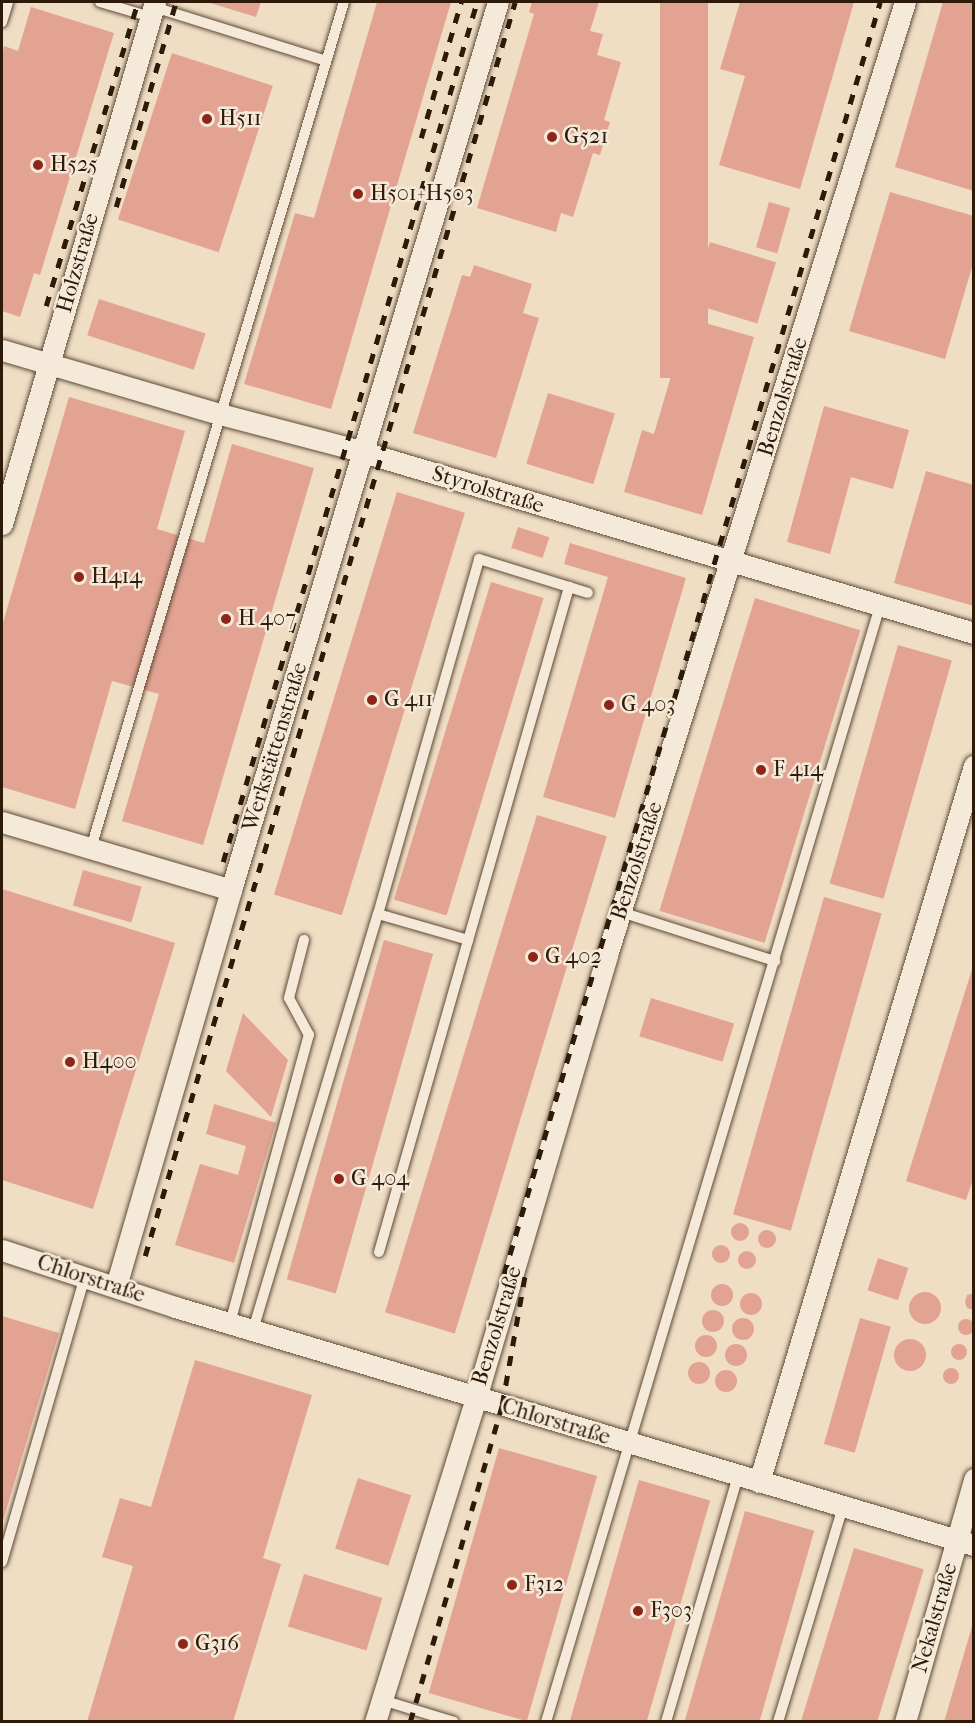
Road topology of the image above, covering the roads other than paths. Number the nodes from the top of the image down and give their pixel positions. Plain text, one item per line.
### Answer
1 (8, 2) edge
2 (100, 2) edge
3 (344, 2) edge
4 (498, 2) edge
5 (905, 2) edge
6 (153, 8) edge
7 (2, 22) edge
8 (326, 61) junction
9 (2, 350) edge
10 (48, 364) junction
11 (220, 414) junction
12 (365, 453) junction
13 (2, 524) edge
14 (731, 563) junction
15 (569, 587) junction
16 (588, 593) dead end
17 (880, 606) junction
18 (974, 633) edge
19 (974, 766) edge
20 (2, 822) edge
21 (92, 848) junction
22 (231, 890) junction
23 (621, 912) junction
24 (378, 914) junction
25 (304, 940) dead end
26 (468, 940) junction
27 (775, 961) junction
28 (2, 1250) edge
29 (379, 1252) dead end
30 (85, 1276) junction
31 (116, 1286) junction
32 (230, 1323) junction
33 (253, 1330) junction
34 (476, 1398) junction
35 (630, 1444) junction
36 (738, 1476) junction
37 (974, 1479) edge
38 (759, 1482) junction
39 (843, 1507) junction
40 (966, 1543) edge
41 (2, 1562) edge
42 (382, 1700) junction
43 (375, 1722) edge
44 (454, 1722) edge
45 (546, 1722) edge
46 (666, 1722) edge
47 (778, 1722) edge
48 (905, 1722) edge

1 - 7 lane
2 - 6 lane
3 - 8 lane
4 - 12 street, Werkstättenstraße
5 - 14 street, Benzolstraße
6 - 8 lane
6 - 10 street, Holzstraße
8 - 11 lane
9 - 10 street, Styrolstraße
10 - 11 street, Styrolstraße
10 - 13 street, Holzstraße
11 - 12 street, Styrolstraße
11 - 21 lane
12 - 14 street, Styrolstraße
12 - 22 street, Werkstättenstraße
14 - 17 street, Styrolstraße
14 - 23 street, Benzolstraße
15 - 16 lane
15 - 24 lane
15 - 26 lane
17 - 18 street, Styrolstraße
17 - 27 lane
19 - 38 street
20 - 21 street
21 - 22 street
22 - 31 street, Werkstättenstraße
23 - 27 lane
23 - 34 street, Benzolstraße
24 - 26 lane
24 - 33 lane
25 - 32 lane
26 - 29 lane
27 - 35 lane
28 - 30 street, Chlorstraße
30 - 31 street, Chlorstraße
30 - 41 lane
31 - 32 street, Chlorstraße
32 - 33 street, Chlorstraße
33 - 34 street, Chlorstraße
34 - 35 street, Chlorstraße
34 - 42 street, Benzolstraße
35 - 36 street, Chlorstraße
35 - 45 lane
36 - 38 street, Chlorstraße
36 - 46 lane
37 - 40 street, Nekalstraße
38 - 39 street, Chlorstraße
39 - 40 street, Chlorstraße
39 - 47 lane
40 - 48 street, Nekalstraße
42 - 43 street, Benzolstraße
42 - 44 lane

